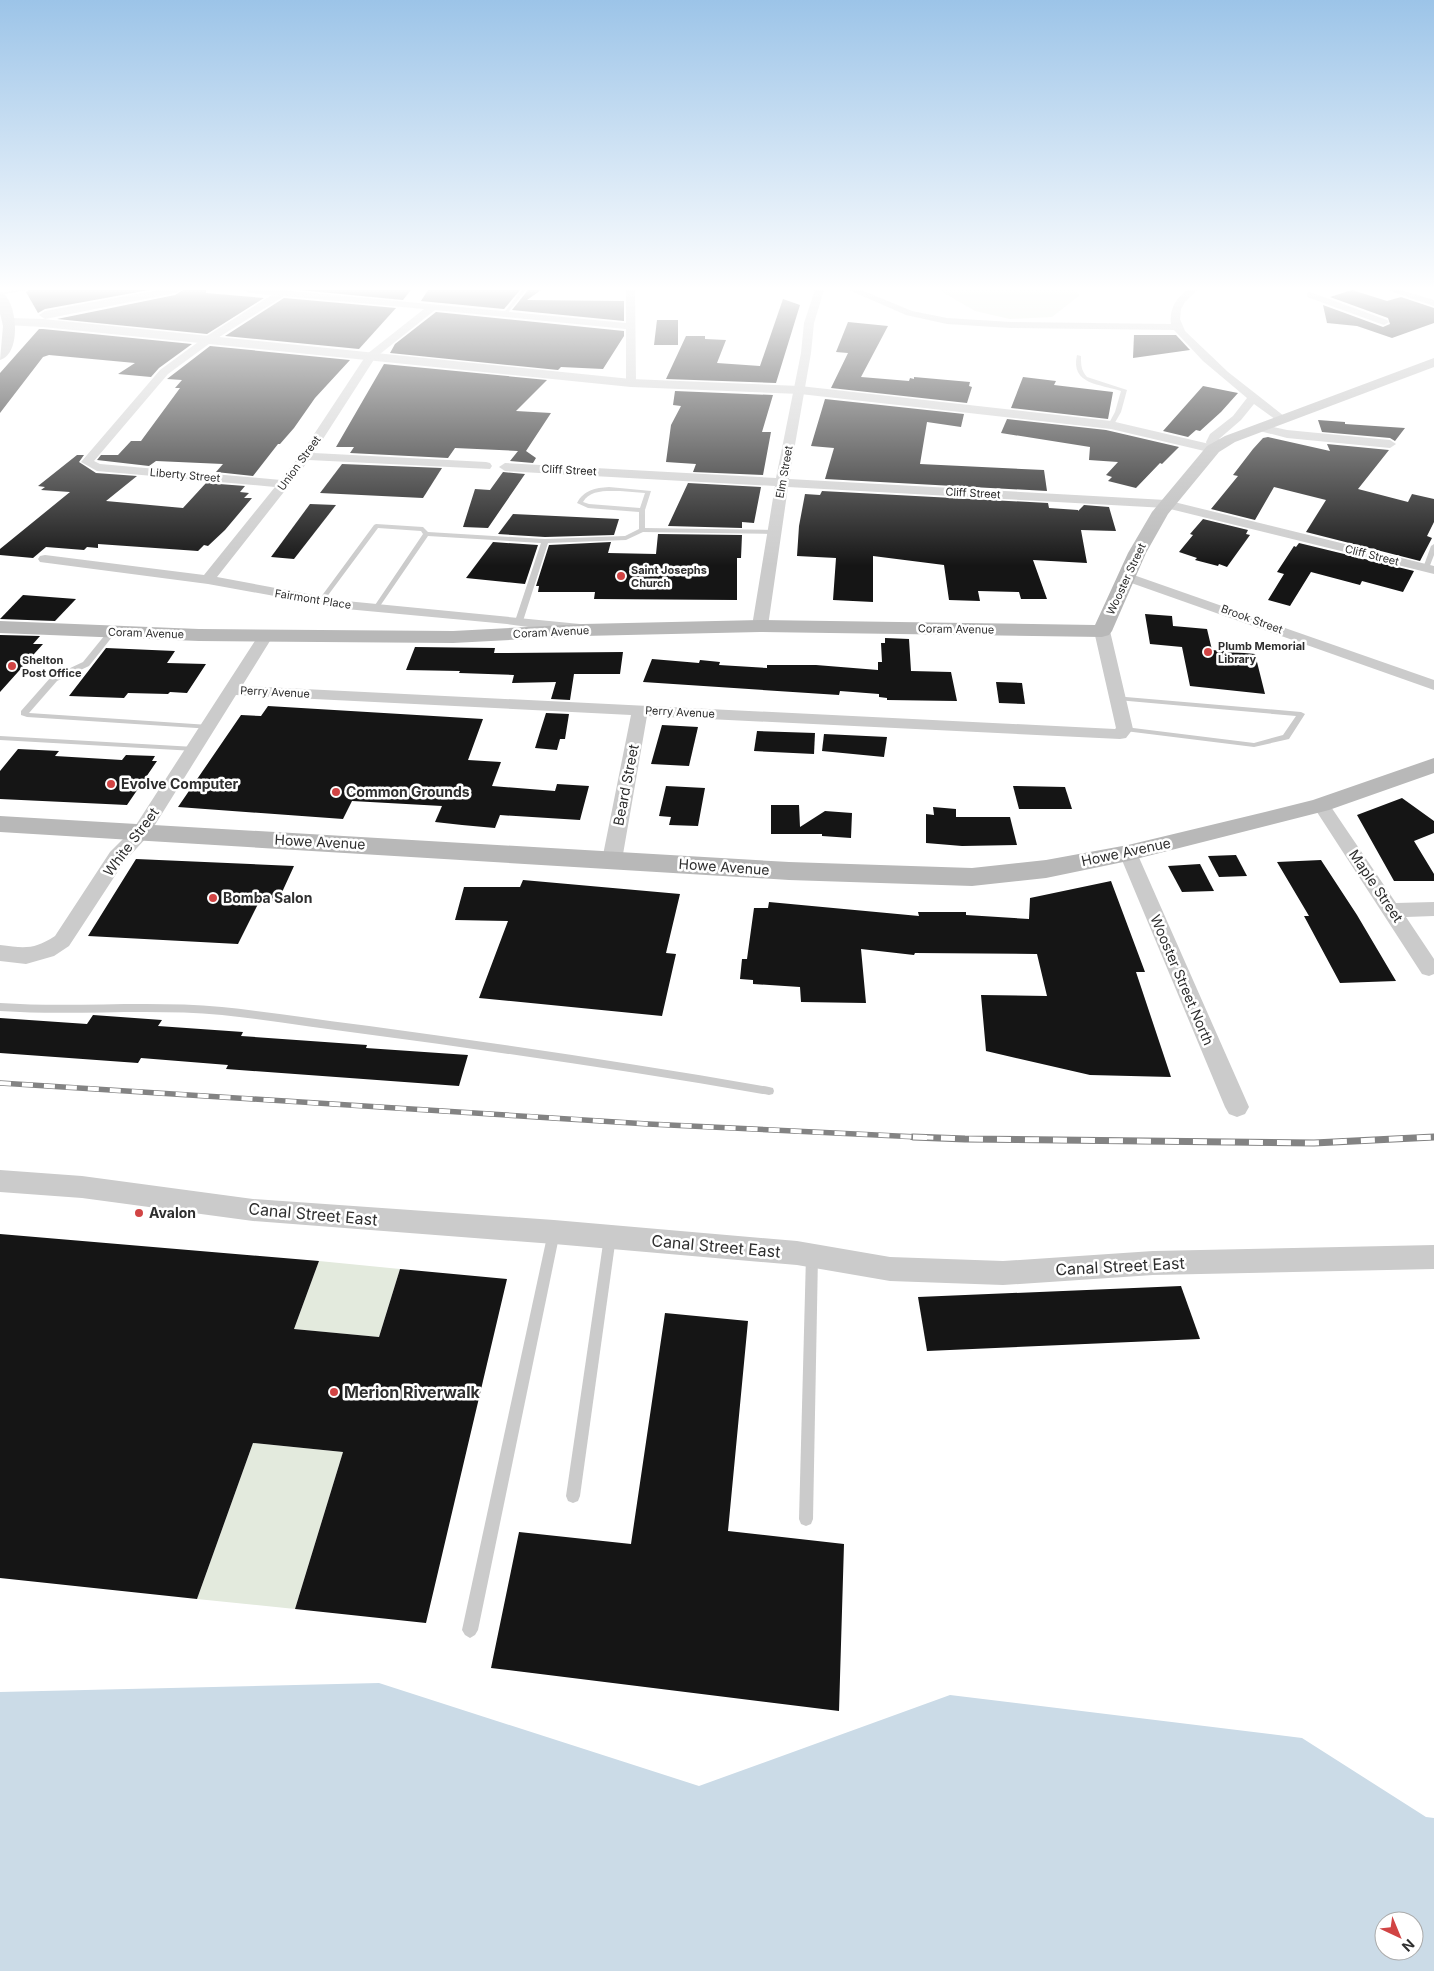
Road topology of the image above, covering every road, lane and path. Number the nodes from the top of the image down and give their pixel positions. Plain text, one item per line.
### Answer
1 (155, 382) edge
2 (354, 382) edge
3 (621, 382) edge
4 (801, 382) edge
5 (1095, 382) edge
6 (1235, 382) edge
7 (1382, 382) edge
8 (631, 383) joint
9 (800, 390) junction
10 (1254, 398) junction
11 (1283, 420) junction
12 (1111, 425) junction
13 (1260, 428) junction
14 (1390, 444) dead end
15 (1213, 449) junction
16 (306, 456) junction
17 (486, 466) dead end
18 (505, 467) dead end
19 (782, 482) junction
20 (285, 484) junction
21 (1166, 504) junction
22 (642, 510) junction
23 (642, 530) junction
24 (774, 532) junction
25 (426, 534) junction
26 (544, 541) junction
27 (1434, 546) edge
28 (45, 560) dead end
29 (1430, 569) edge
30 (1126, 576) junction
31 (208, 580) junction
32 (321, 601) junction
33 (376, 608) junction
34 (519, 621) junction
35 (760, 626) junction
36 (0, 627) edge
37 (583, 630) junction
38 (1102, 631) junction
39 (112, 632) junction
40 (265, 636) junction
41 (1434, 685) edge
42 (232, 690) junction
43 (1118, 698) junction
44 (640, 710) junction
45 (208, 727) junction
46 (1126, 729) junction
47 (0, 738) edge
48 (194, 748) junction
49 (1434, 765) edge
50 (1321, 805) junction
51 (0, 824) edge
52 (141, 832) junction
53 (1128, 853) junction
54 (612, 860) junction
55 (1434, 909) edge
56 (1392, 910) junction
57 (0, 953) edge
58 (1429, 968) dead end
59 (0, 1007) edge
60 (769, 1091) dead end
61 (1237, 1107) dead end
62 (0, 1181) edge
63 (554, 1232) junction
64 (610, 1237) junction
65 (812, 1256) junction
66 (1434, 1257) edge
67 (573, 1496) dead end
68 (806, 1519) dead end
69 (470, 1630) dead end

1 - 20 street, Liberty Street
2 - 16 street, Union Street
3 - 8 street
4 - 9 street, Elm Street
5 - 12 lane
6 - 10 street
7 - 11 main road, Wooster Street
8 - 9 street
9 - 12 street
9 - 19 street, Elm Street
10 - 11 street
10 - 15 street, Wooster Street
11 - 13 main road, Wooster Street
12 - 15 street
13 - 14 street
13 - 15 main road, Wooster Street
15 - 21 main road, Wooster Street
16 - 17 street
16 - 20 street, Union Street
18 - 19 street, Cliff Street
19 - 21 street, Cliff Street
19 - 24 street, Elm Street
20 - 31 street, Union Street
21 - 29 street, Cliff Street
21 - 30 main road, Wooster Street
22 - 22 lane
22 - 23 lane
23 - 24 lane
23 - 26 lane
24 - 35 street, Elm Street
25 - 26 lane
25 - 32 lane
25 - 33 lane
26 - 34 lane
27 - 29 lane
28 - 31 street, Fairmont Place
30 - 38 main road, Wooster Street
30 - 41 street, Brook Street
31 - 32 street, Fairmont Place
32 - 33 street, Fairmont Place
33 - 34 street, Fairmont Place
34 - 37 street, Fairmont Place
35 - 37 main road, Coram Avenue
35 - 38 main road, Coram Avenue
36 - 39 main road, Coram Avenue
37 - 40 main road, Coram Avenue
38 - 43 street, Wooster Street
39 - 40 main road, Coram Avenue
39 - 45 lane
40 - 42 street, White Street
42 - 44 street, Perry Avenue
42 - 45 street, White Street
43 - 46 street, Wooster Street
43 - 46 lane
44 - 46 street, Perry Avenue
44 - 54 street, Beard Street
45 - 48 street, White Street
47 - 48 lane
48 - 52 street, White Street
49 - 50 main road, Howe Avenue
50 - 53 main road, Howe Avenue
50 - 56 street, Maple Street
51 - 52 main road, Howe Avenue
52 - 54 main road, Howe Avenue
52 - 57 street, White Street
53 - 54 main road, Howe Avenue
53 - 61 street, Wooster Street North
55 - 56 street
56 - 58 street, Maple Street
59 - 60 lane
62 - 63 street, Canal Street East
63 - 64 street, Canal Street East
63 - 69 lane
64 - 65 street, Canal Street East
64 - 67 lane
65 - 66 street, Canal Street East
65 - 68 lane

